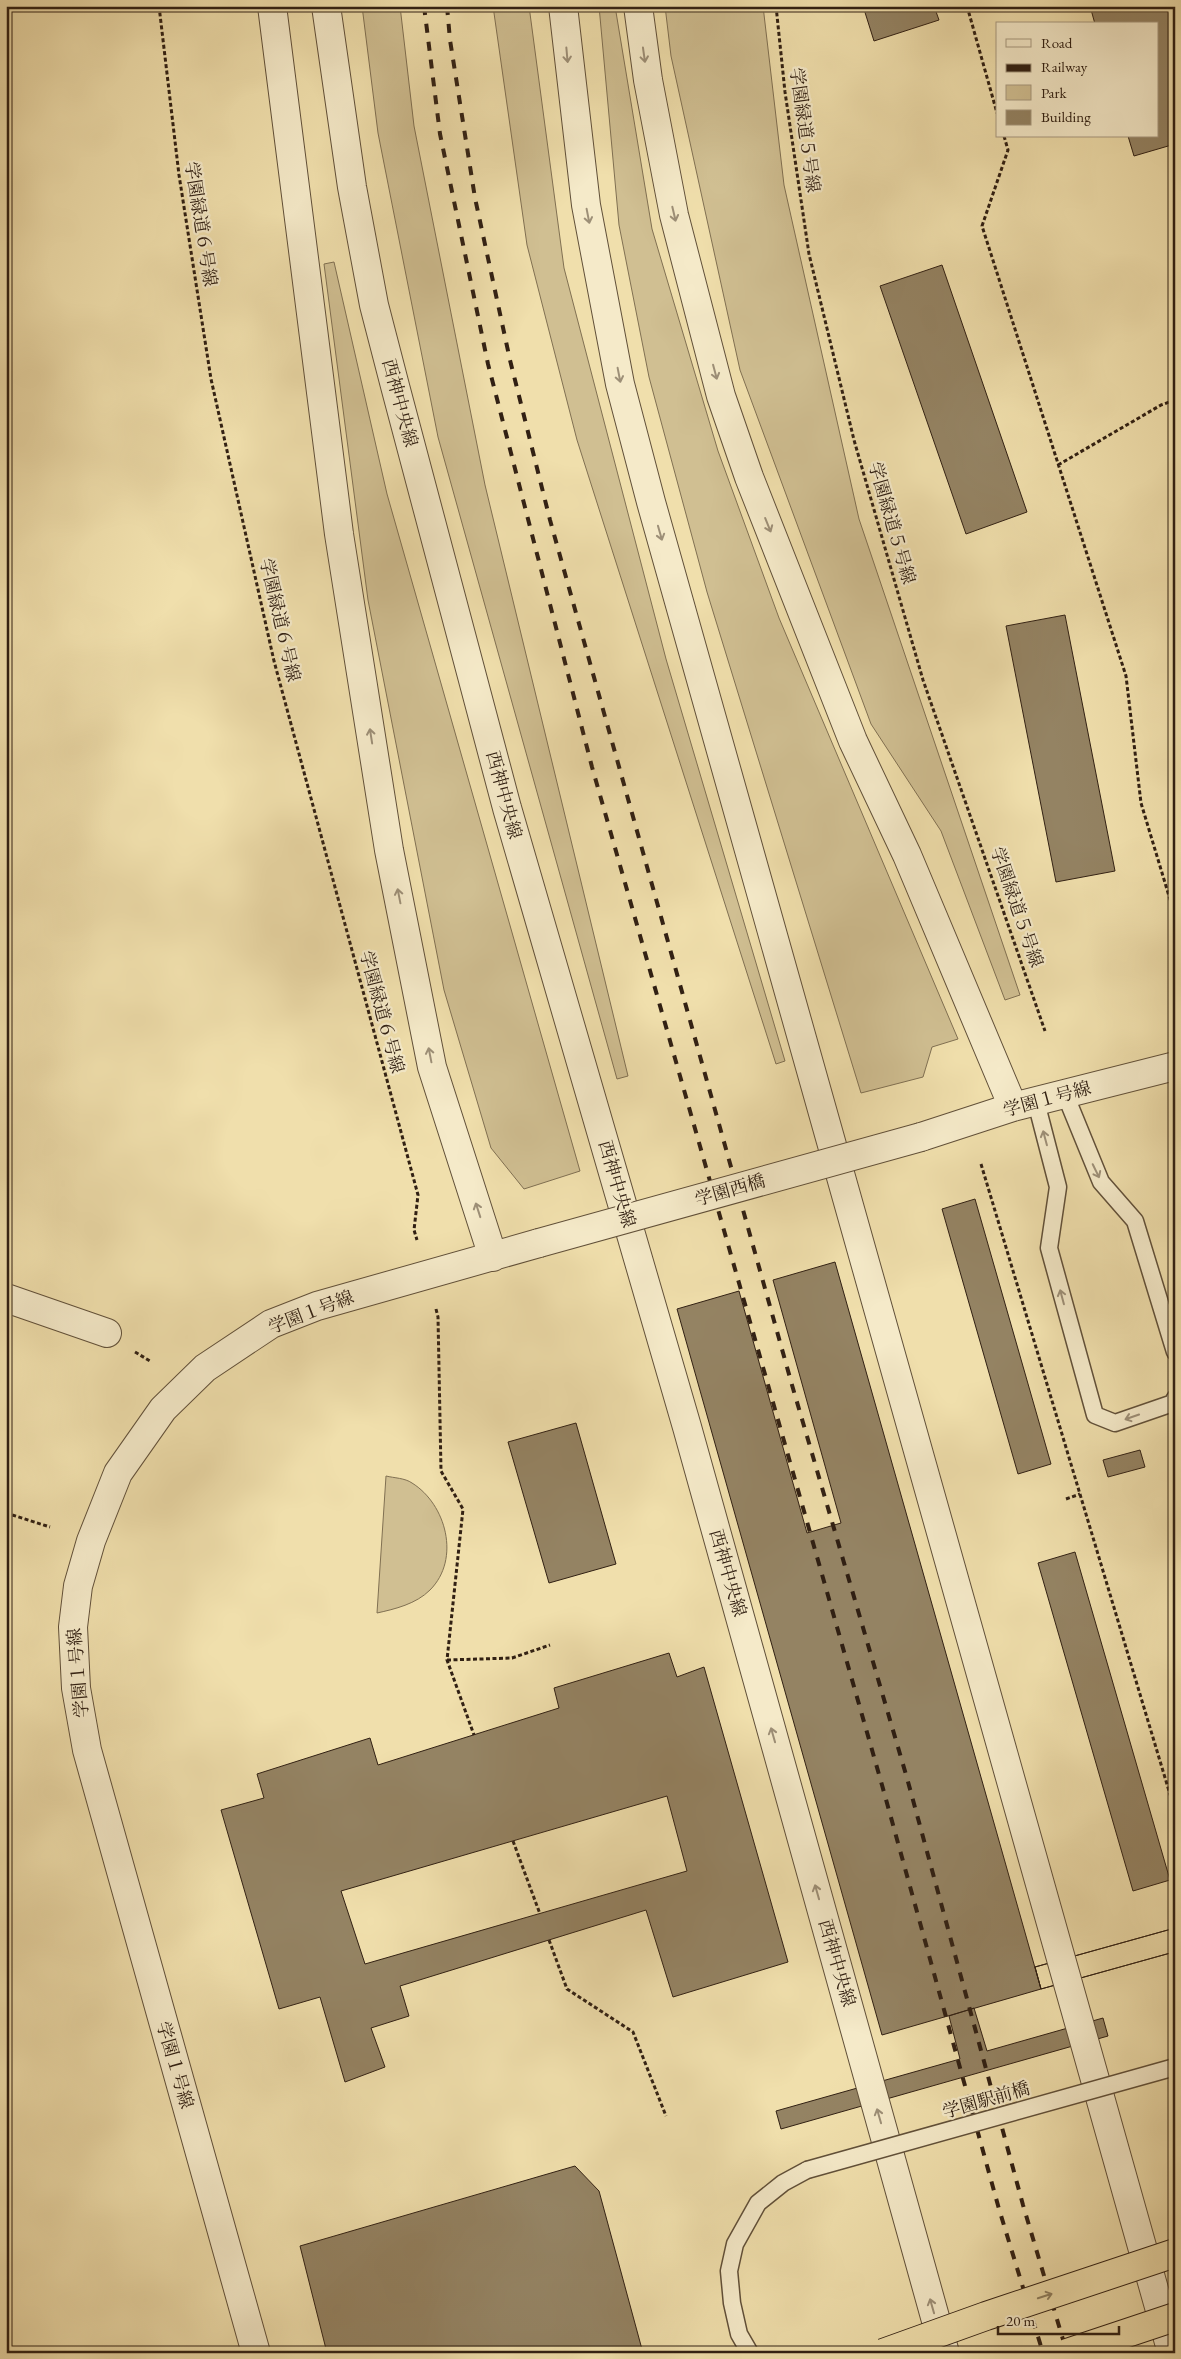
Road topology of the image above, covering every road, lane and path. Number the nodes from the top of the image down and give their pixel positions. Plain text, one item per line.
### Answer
1 (159, 6) edge
2 (272, 6) edge
3 (326, 6) edge
4 (562, 6) edge
5 (638, 6) edge
6 (776, 6) edge
7 (967, 6) edge
8 (996, 109) edge
9 (1005, 138) edge
10 (1175, 400) edge
11 (1058, 465) junction
12 (1175, 916) edge
13 (1045, 1031) dead end
14 (1175, 1066) edge
15 (1065, 1094) junction
16 (1024, 1104) junction
17 (920, 1137) joint
18 (981, 1164) dead end
19 (414, 1230) dead end
20 (539, 1244) joint
21 (493, 1257) junction
22 (6, 1298) edge
23 (438, 1317) dead end
24 (107, 1333) dead end
25 (1175, 1352) edge
26 (1175, 1398) edge
27 (1080, 1494) junction
28 (1066, 1499) dead end
29 (6, 1513) edge
30 (50, 1527) dead end
31 (550, 1645) dead end
32 (447, 1660) junction
33 (474, 1735) dead end
34 (1175, 1810) edge
35 (513, 1841) dead end
36 (540, 1914) dead end
37 (549, 1940) dead end
38 (1175, 2067) edge
39 (666, 2116) dead end
40 (1175, 2253) edge
41 (1175, 2316) edge
42 (256, 2353) edge
43 (750, 2353) edge
44 (884, 2353) edge
45 (945, 2353) edge
46 (1067, 2353) edge
47 (1172, 2353) edge

1 - 19 path, 学園緑道６号線
21 -> 2 street
45 -> 3 street, 西神中央線
4 -> 47 street
5 -> 16 street
6 - 13 path, 学園緑道５号線
7 - 8 path
9 - 11 path
10 - 11 path
11 - 12 path
14 - 15 street, 学園１号線
15 - 16 street, 学園１号線
15 -> 25 lane
16 - 17 street, 学園１号線
26 -> 16 lane
17 - 20 street, 学園西橋, bridge
18 - 27 path
20 - 21 street, 学園１号線
21 - 42 street, 学園１号線
22 - 24 street
23 - 32 path
27 - 28 path
27 - 34 path
29 - 30 path
31 - 32 path
32 - 33 path
35 - 36 path
37 - 39 path
38 - 43 lane, 学園駅前橋, bridge
44 -> 40 main road, bridge
41 - 46 main road, bridge

